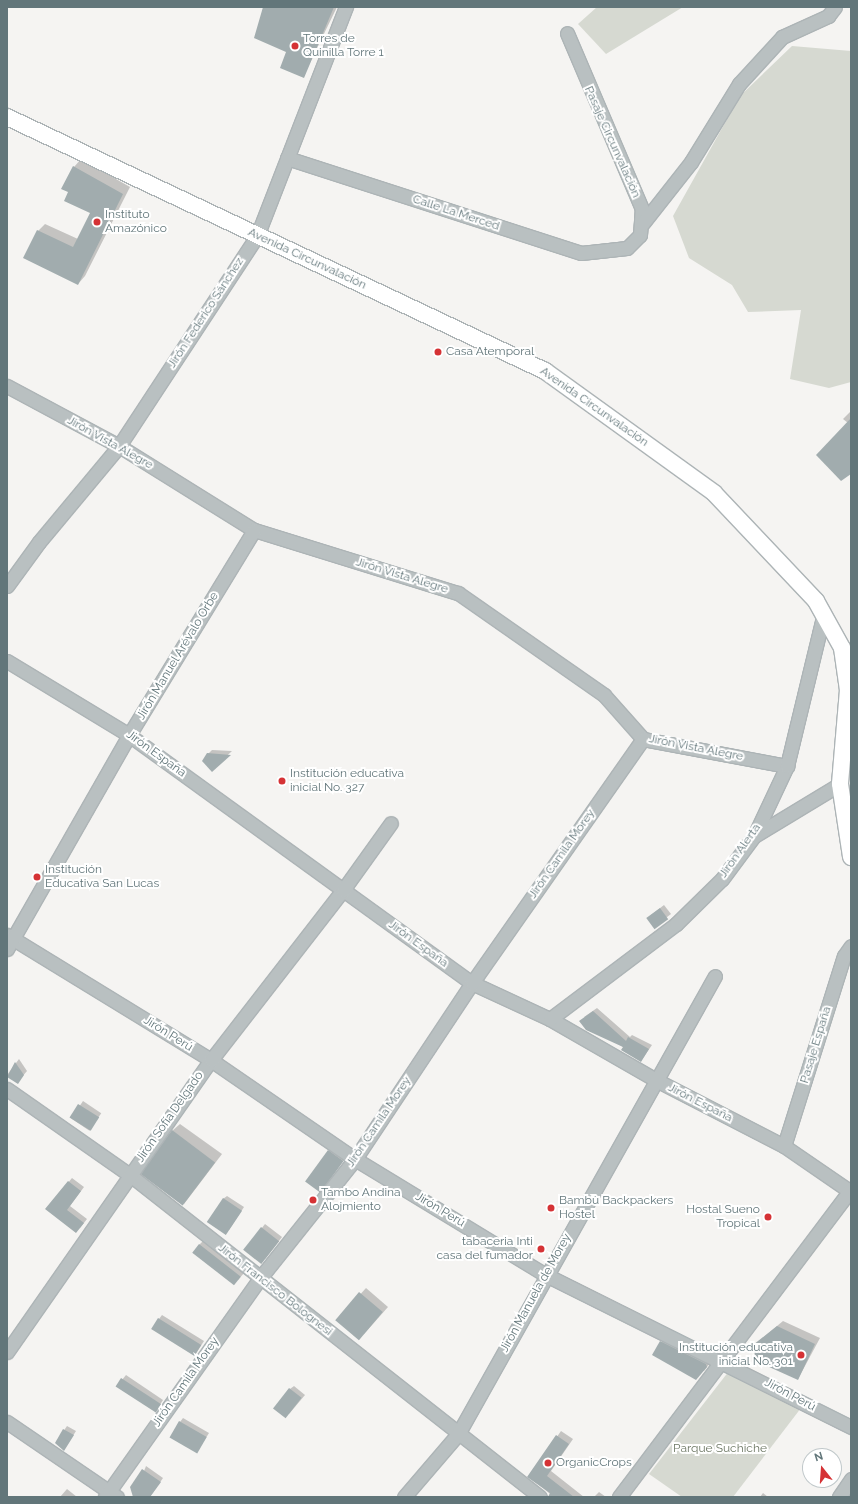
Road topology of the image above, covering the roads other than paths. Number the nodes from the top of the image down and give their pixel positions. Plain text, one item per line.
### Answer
1 (346, 7) edge
2 (834, 7) edge
3 (567, 34) dead end
4 (7, 117) edge
5 (288, 158) junction
6 (643, 223) junction
7 (257, 236) junction
8 (7, 386) edge
9 (119, 446) junction
10 (254, 530) junction
11 (7, 586) edge
12 (824, 613) junction
13 (7, 661) edge
14 (129, 735) junction
15 (643, 739) junction
16 (787, 766) junction
17 (840, 784) junction
18 (391, 823) dead end
19 (754, 836) junction
20 (851, 857) edge
21 (343, 890) junction
22 (9, 941) edge
23 (851, 946) edge
24 (715, 976) dead end
25 (472, 983) junction
26 (550, 1019) junction
27 (211, 1060) junction
28 (656, 1080) junction
29 (7, 1089) edge
30 (784, 1146) junction
31 (355, 1159) junction
32 (130, 1175) junction
33 (850, 1191) edge
34 (546, 1275) junction
35 (260, 1278) junction
36 (7, 1352) edge
37 (723, 1360) junction
38 (7, 1422) edge
39 (851, 1427) edge
40 (458, 1434) junction
41 (851, 1479) edge
42 (110, 1495) edge
43 (404, 1497) edge
44 (540, 1497) edge
45 (619, 1497) edge
46 (839, 1497) edge

1 - 5 street, Jirón Federico Sánchez
2 - 6 street
3 - 6 street, Pasaje Circunvalación
4 - 7 main road, Avenida Circunvalación
5 - 6 street, Calle La Merced
5 - 7 street, Jirón Federico Sánchez
7 - 9 street, Jirón Federico Sánchez
7 - 12 main road, Avenida Circunvalación
8 - 9 street, Jirón Vista Alegre
9 - 10 street, Jirón Vista Alegre
9 - 11 street, Jirón Federico Sánchez
10 - 14 street, Jirón Manuel Arévalo Orbe
10 - 15 street, Jirón Vista Alegre
12 - 16 street, Jirón Alerta
12 - 17 main road, Avenida Circunvalación
13 - 14 street, Jirón España
14 - 21 street, Jirón España
14 - 22 street, Jirón Manuel Arévalo Orbe
15 - 16 street, Jirón Vista Alegre
15 - 25 street, Jirón Camila Morey
16 - 19 street, Jirón Alerta
17 - 19 street
17 - 20 main road, Avenida Circunvalación
18 - 21 street, Jirón Sofía Delgado
19 - 26 street, Jirón Alerta
21 - 25 street, Jirón España
21 - 27 street, Jirón Sofía Delgado
22 - 27 street, Jirón Perú
23 - 30 street, Pasaje España
24 - 28 street, Jirón Manuela de Morey
25 - 26 street, Jirón España
25 - 31 street, Jirón Camila Morey
26 - 28 street, Jirón España
27 - 31 street, Jirón Perú
27 - 32 street, Jirón Sofía Delgado
28 - 30 street, Jirón España
28 - 34 street, Jirón Manuela de Morey
29 - 32 street, Jirón Francisco Bolognesi
30 - 33 street, Jirón España
31 - 34 street, Jirón Perú
31 - 35 street, Jirón Camila Morey
32 - 35 street, Jirón Francisco Bolognesi
32 - 36 street, Jirón Sofía Delgado
33 - 37 street
34 - 37 street, Jirón Perú
34 - 40 street, Jirón Manuela de Morey
35 - 40 street, Jirón Francisco Bolognesi
35 - 42 street, Jirón Camila Morey
37 - 39 street, Jirón Perú
37 - 45 street
38 - 42 street
40 - 43 street, Jirón Manuela de Morey
40 - 44 street, Jirón Francisco Bolognesi
41 - 46 street

